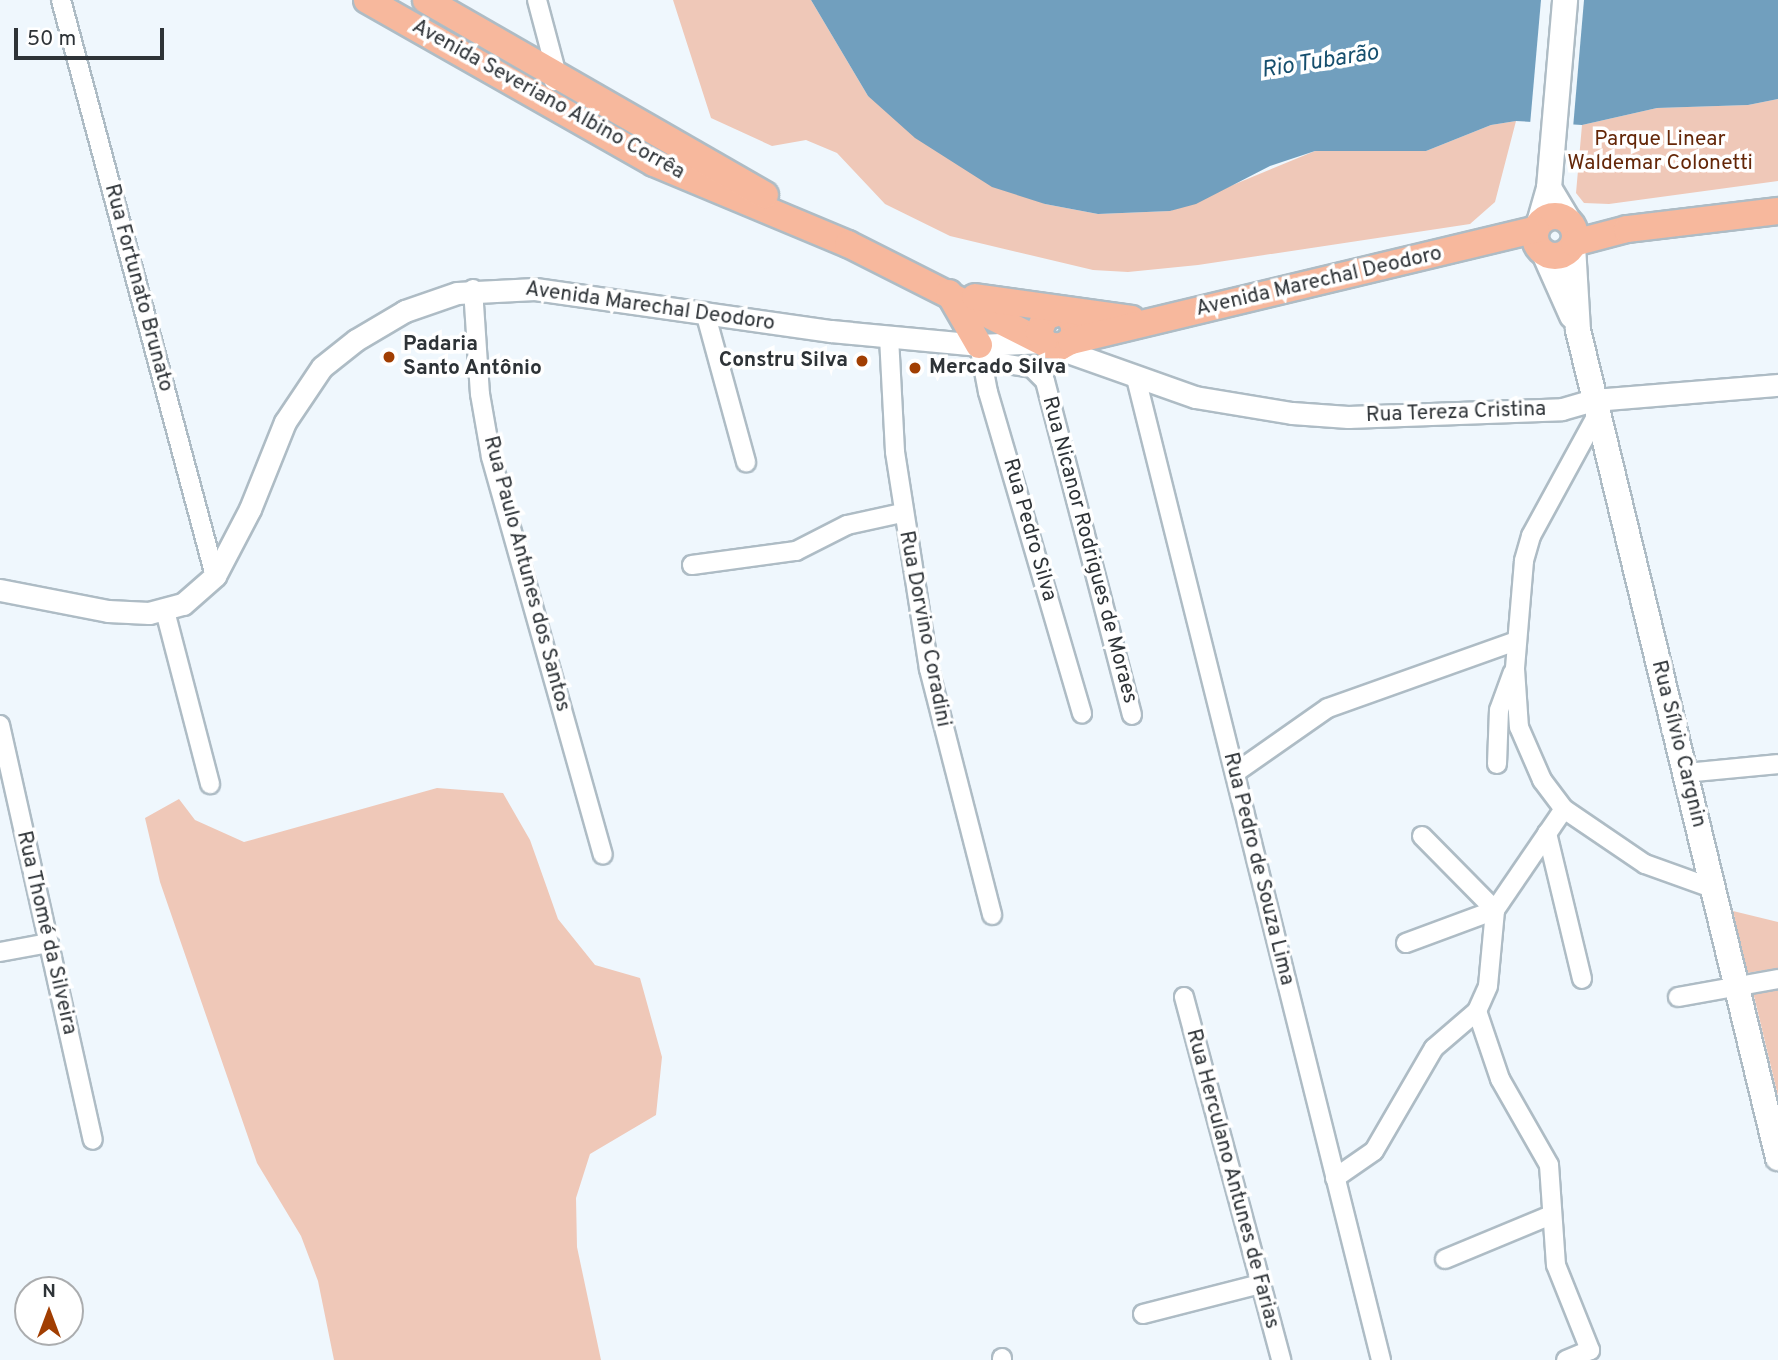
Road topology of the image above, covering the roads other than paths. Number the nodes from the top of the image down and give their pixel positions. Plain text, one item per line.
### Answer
1 (61, 0) edge
2 (367, 0) edge
3 (426, 0) edge
4 (537, 0) edge
5 (1565, 0) edge
6 (557, 75) junction
7 (544, 100) junction
8 (1549, 180) junction
9 (1778, 211) edge
10 (1572, 233) junction
11 (1540, 239) junction
12 (848, 244) junction
13 (472, 289) junction
14 (947, 292) junction
15 (705, 312) junction
16 (1060, 312) junction
17 (1165, 319) junction
18 (1578, 330) junction
19 (890, 337) junction
20 (1056, 343) junction
21 (979, 345) junction
22 (1136, 378) junction
23 (1778, 385) edge
24 (1596, 407) junction
25 (746, 462) dead end
26 (902, 513) junction
27 (692, 565) dead end
28 (215, 576) junction
29 (0, 590) edge
30 (165, 611) junction
31 (1516, 641) junction
32 (1515, 669) junction
33 (1082, 714) dead end
34 (1132, 715) dead end
35 (0, 725) edge
36 (1497, 764) dead end
37 (1778, 764) edge
38 (1235, 773) junction
39 (1685, 773) junction
40 (210, 784) dead end
41 (1564, 809) junction
42 (1547, 833) junction
43 (1422, 836) dead end
44 (603, 855) dead end
45 (1712, 888) junction
46 (1495, 910) junction
47 (992, 915) dead end
48 (48, 943) junction
49 (1406, 943) dead end
50 (0, 952) edge
51 (1582, 978) dead end
52 (1778, 979) edge
53 (1736, 985) junction
54 (1184, 997) dead end
55 (1678, 998) dead end
56 (1477, 1012) junction
57 (93, 1140) dead end
58 (1778, 1158) edge
59 (1335, 1178) junction
60 (1551, 1215) junction
61 (1445, 1259) dead end
62 (1260, 1284) junction
63 (1143, 1314) dead end
64 (1280, 1360) edge
65 (1381, 1360) edge
66 (1566, 1360) edge

1 - 28 street, Rua Fortunato Brunato
2 - 7 main road, Avenida Severiano Albino Corrêa
3 - 6 main road, Avenida Severiano Albino Corrêa
4 - 6 street
5 - 8 main road
6 - 7 street
6 - 12 main road, Avenida Severiano Albino Corrêa
7 - 12 main road, Avenida Severiano Albino Corrêa
8 - 10 main road
8 - 11 main road
9 - 10 main road
10 - 11 main road
10 - 11 main road
10 - 18 main road, Rua Sílvio Cargnin
11 - 17 main road, Avenida Marechal Deodoro
11 - 18 main road, Rua Sílvio Cargnin
12 - 14 main road, Avenida Severiano Albino Corrêa
13 - 15 street, Avenida Marechal Deodoro
13 - 28 street, Avenida Marechal Deodoro
13 - 44 street, Rua Paulo Antunes dos Santos
14 - 16 main road, Avenida Severiano Albino Corrêa
14 - 20 main road, Avenida Severiano Albino Corrêa
14 - 21 main road
15 - 19 street, Avenida Marechal Deodoro
15 - 25 street
16 - 17 main road, Avenida Marechal Deodoro
16 - 20 main road
17 - 20 main road, Avenida Marechal Deodoro
18 - 24 main road, Rua Sílvio Cargnin
19 - 21 street, Avenida Marechal Deodoro
19 - 26 street, Rua Dorvino Coradini
20 - 21 street, Avenida Marechal Deodoro
20 - 22 street, Rua Tereza Cristina
21 - 33 street, Rua Pedro Silva
21 - 34 street, Rua Nicanor Rodrigues de Moraes
22 - 24 street, Rua Tereza Cristina
22 - 38 street, Rua Pedro de Souza Lima
23 - 24 street, Rua Tereza Cristina
24 - 31 street
24 - 39 main road, Rua Sílvio Cargnin
26 - 27 street
26 - 47 street, Rua Dorvino Coradini
28 - 30 street, Avenida Marechal Deodoro
29 - 30 street
30 - 40 street
31 - 32 street
31 - 38 street
32 - 36 street
32 - 41 street
35 - 48 street, Rua Thomé da Silveira
37 - 39 street
38 - 59 street, Rua Pedro de Souza Lima
39 - 45 main road, Rua Sílvio Cargnin
41 - 42 street
41 - 45 street
42 - 46 street
42 - 51 street
43 - 46 street
45 - 53 main road, Rua Sílvio Cargnin
46 - 49 street
46 - 56 street
48 - 50 street
48 - 57 street, Rua Thomé da Silveira
52 - 53 street
53 - 55 street
53 - 58 main road, Rua Sílvio Cargnin
54 - 62 street, Rua Herculano Antunes de Farias
56 - 59 street
56 - 60 street
59 - 65 street, Rua Pedro de Souza Lima
60 - 61 street
60 - 66 street
62 - 63 street
62 - 64 street, Rua Herculano Antunes de Farias

